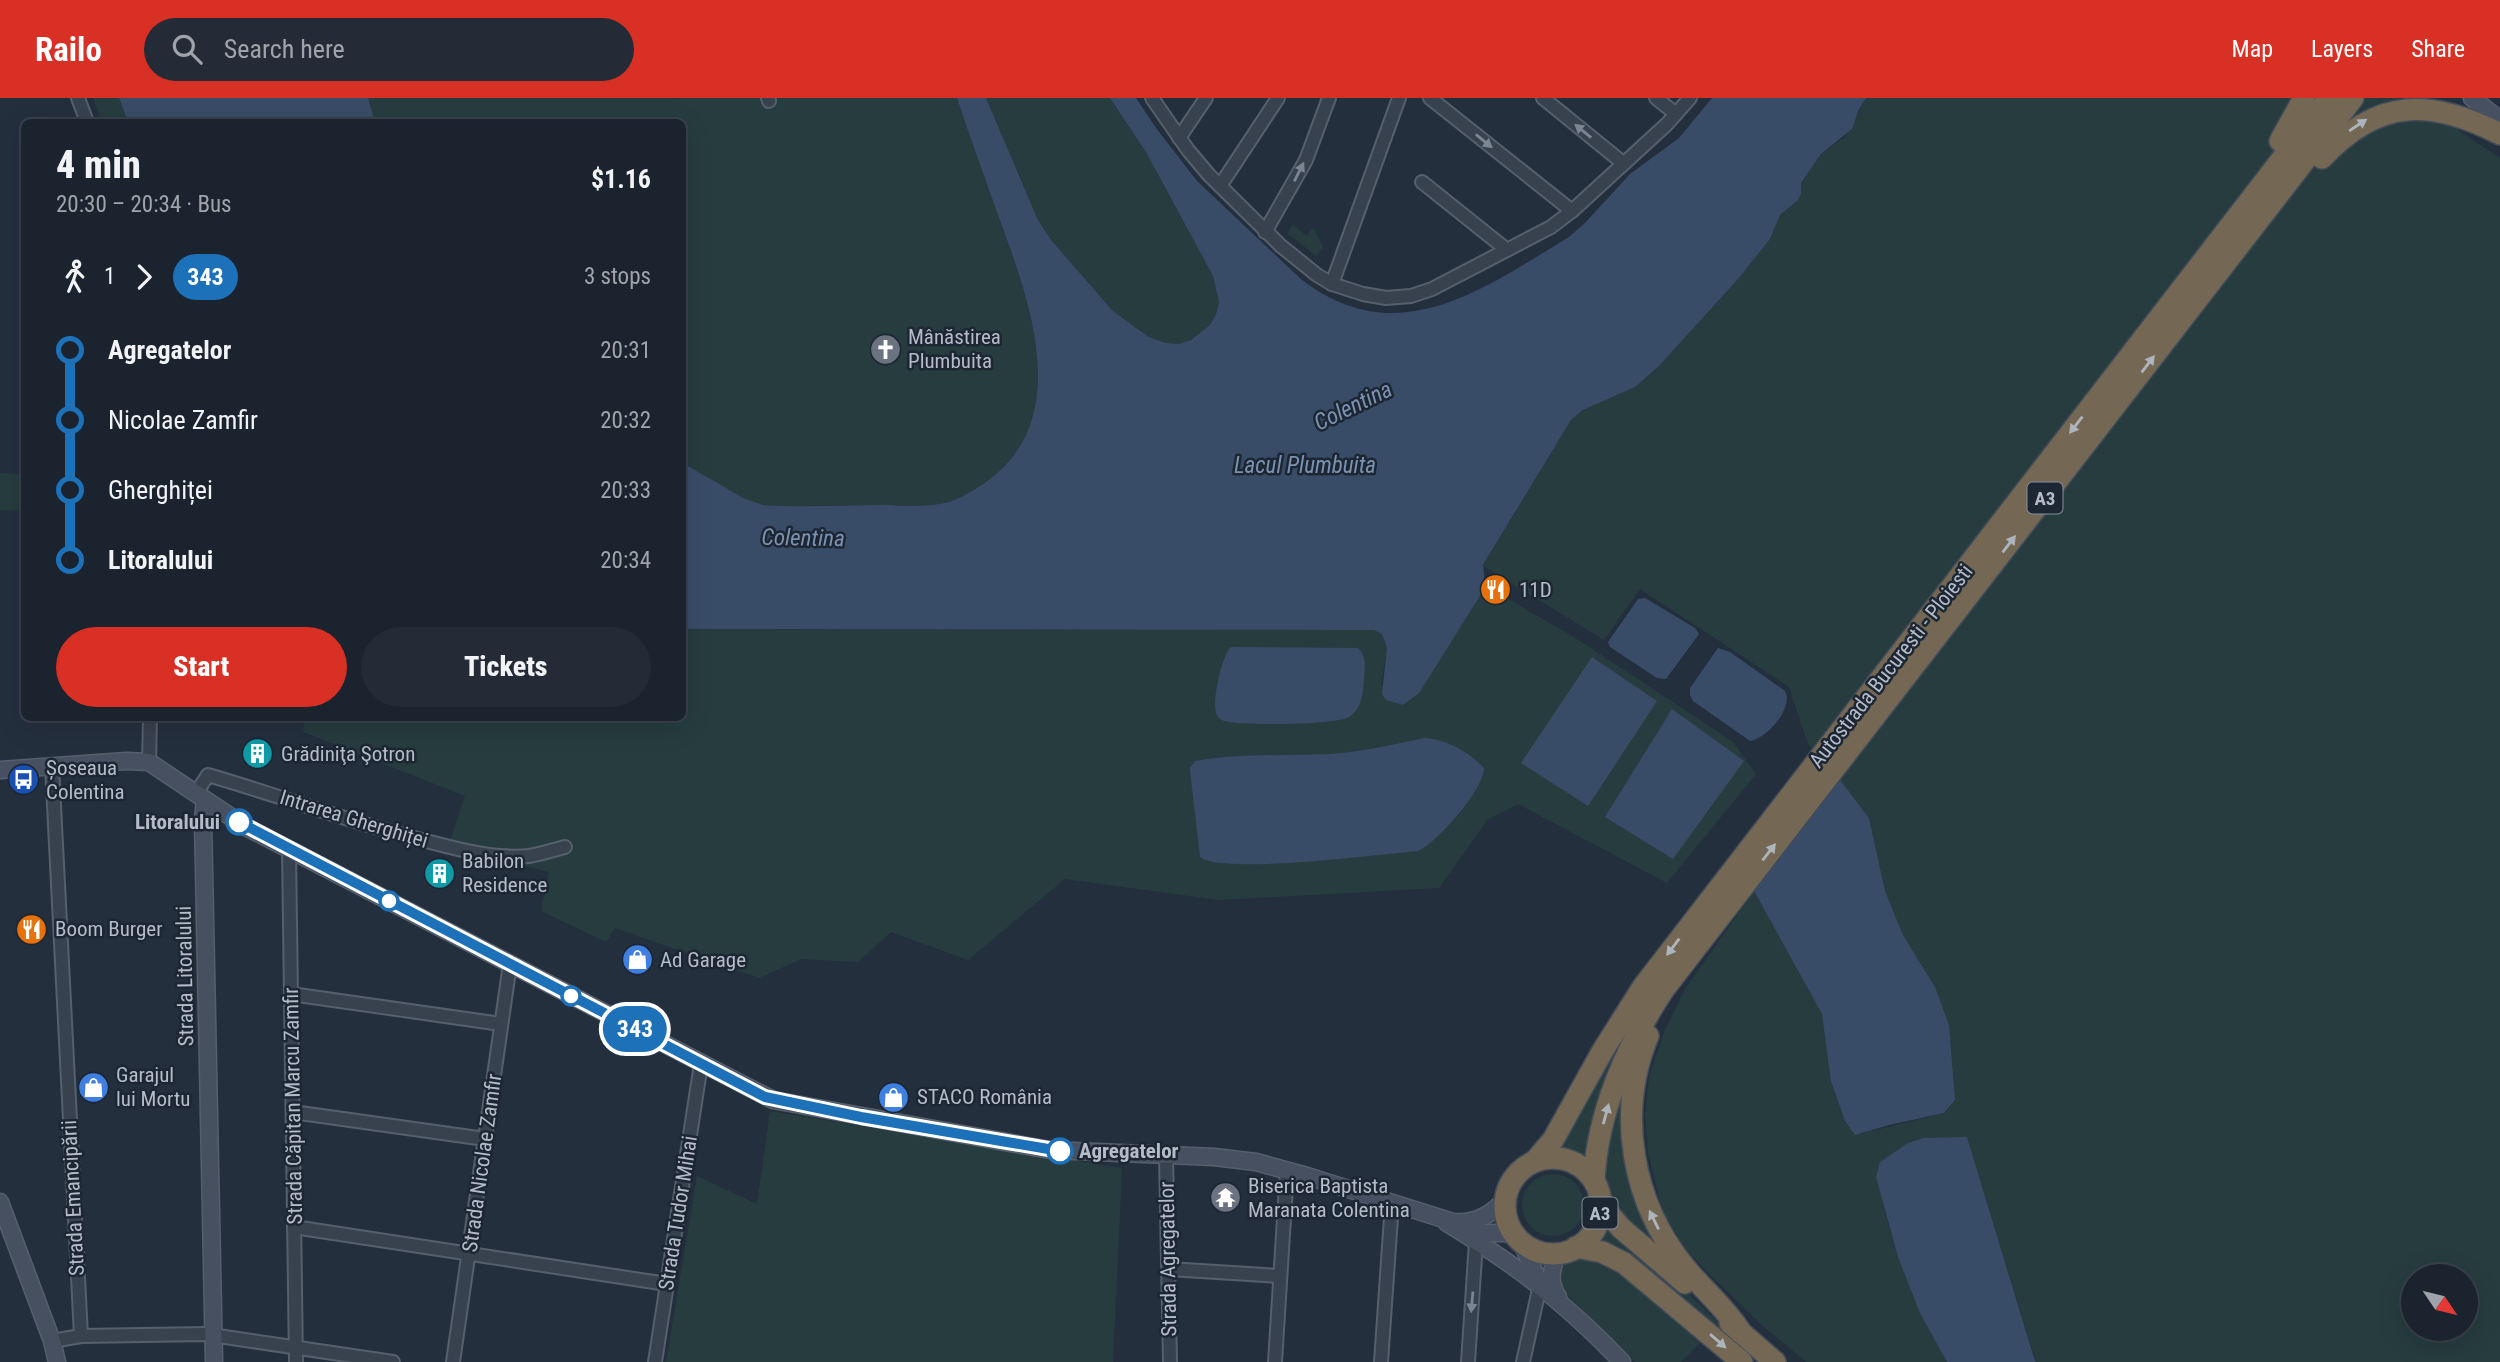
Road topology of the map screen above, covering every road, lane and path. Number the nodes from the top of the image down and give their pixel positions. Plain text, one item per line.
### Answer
1 (78, 98) edge
2 (1152, 98) edge
3 (1206, 98) edge
4 (1278, 98) edge
5 (1329, 98) edge
6 (1399, 98) edge
7 (1430, 98) edge
8 (1543, 98) edge
9 (1656, 98) edge
10 (1690, 98) edge
11 (2304, 98) edge
12 (2329, 98) edge
13 (2353, 98) edge
14 (2472, 98) edge
15 (1676, 114) junction
16 (86, 119) edge
17 (2500, 120) edge
18 (2500, 134) edge
19 (1180, 138) junction
20 (1623, 163) junction
21 (1422, 182) dead end
22 (1220, 186) junction
23 (1573, 211) junction
24 (1265, 232) junction
25 (1507, 250) junction
26 (1332, 284) junction
27 (2196, 301) junction
28 (2162, 313) junction
29 (1885, 690) junction
30 (150, 721) edge
31 (149, 762) junction
32 (52, 766) junction
33 (0, 770) edge
34 (200, 796) junction
35 (565, 847) dead end
36 (289, 850) junction
37 (1721, 899) junction
38 (1692, 951) junction
39 (510, 964) junction
40 (291, 994) junction
41 (501, 1024) junction
42 (701, 1064) junction
43 (293, 1112) junction
44 (485, 1139) junction
45 (1166, 1156) junction
46 (1535, 1161) junction
47 (1287, 1170) junction
48 (1594, 1181) junction
49 (1506, 1198) junction
50 (0, 1202) edge
51 (1392, 1203) junction
52 (1600, 1203) junction
53 (1441, 1220) junction
54 (294, 1227) junction
55 (1462, 1233) junction
56 (1519, 1240) junction
57 (1476, 1242) junction
58 (1567, 1250) junction
59 (469, 1254) junction
60 (1170, 1269) junction
61 (1279, 1276) junction
62 (667, 1284) junction
63 (1540, 1285) junction
64 (1562, 1302) junction
65 (213, 1335) junction
66 (81, 1336) junction
67 (1747, 1337) junction
68 (52, 1341) junction
69 (296, 1347) junction
70 (1606, 1354) edge
71 (57, 1362) edge
72 (214, 1362) edge
73 (296, 1362) edge
74 (393, 1362) edge
75 (453, 1362) edge
76 (655, 1362) edge
77 (1170, 1362) edge
78 (1275, 1362) edge
79 (1381, 1362) edge
80 (1468, 1362) edge
81 (1523, 1362) edge
82 (1622, 1362) edge
83 (1742, 1362) edge
84 (1775, 1362) edge

1 - 16 street
2 - 19 street
3 - 19 street
4 - 22 street
24 -> 5 street
6 - 26 street
7 -> 23 street
20 -> 8 street
9 - 15 street
10 - 15 street
11 - 28 highway
12 - 28 highway, A3
13 - 27 highway, A3
14 - 17 main road
15 - 20 street
27 -> 18 highway
19 - 22 street
20 - 23 street
21 - 25 street
22 - 24 street
23 - 25 street
24 - 26 street
25 - 26 street
29 -> 27 highway, Autostrada Bucuresti - Ploiesti / A3
28 -> 29 highway, Autostrada Bucuresti - Ploiesti / A3
29 - 37 highway, Autostrada Bucuresti - Ploiesti / A3
30 - 31 street
31 - 32 main road
31 - 34 main road
32 - 33 main road
32 - 66 street, Strada Emancipării
34 - 35 street, Intrarea Gherghiței
34 - 36 main road
34 - 65 main road, Strada Litoralului
36 - 39 main road
36 - 40 street, Strada Căpitan Marcu Zamfir
37 - 38 highway, A3
37 -> 46 highway, Autostrada Bucuresti - Ploiesti / A3
48 -> 38 highway, A3
67 -> 38 highway
39 - 41 street, Strada Nicolae Zamfir
39 - 42 main road
40 - 41 street
40 - 43 street, Strada Căpitan Marcu Zamfir
41 - 44 street, Strada Nicolae Zamfir
42 - 45 main road
42 - 62 street, Strada Tudor Mihai
43 - 44 street
43 - 54 street, Strada Căpitan Marcu Zamfir
44 - 59 street, Strada Nicolae Zamfir
45 - 47 main road
45 - 60 street, Strada Agregatelor
46 - 48 highway, A3
46 - 49 highway, A3
47 - 51 main road
47 - 61 street
48 - 52 highway, A3
49 - 53 main road
49 - 56 highway
50 - 68 main road
51 - 53 main road
51 - 79 street
52 - 58 highway, A3
52 - 67 highway, A3
53 - 55 main road
54 - 59 street
54 - 69 street, Strada Căpitan Marcu Zamfir
55 - 56 main road
55 - 57 main road
56 - 58 highway, A3
56 - 63 main road
57 - 63 main road
57 -> 80 street
58 - 64 main road
58 -> 83 highway, A3
59 - 62 street
59 - 75 street, Strada Nicolae Zamfir
60 - 61 street
60 - 77 street, Strada Agregatelor
61 - 78 street
62 - 76 street, Strada Tudor Mihai
63 - 64 main road
63 - 81 street
64 - 70 main road
65 - 66 street
65 - 69 street
65 - 72 main road, Strada Litoralului
66 - 68 street
67 - 84 highway, A3
68 - 71 main road
69 - 73 street, Strada Căpitan Marcu Zamfir
69 - 74 street
70 - 82 main road

